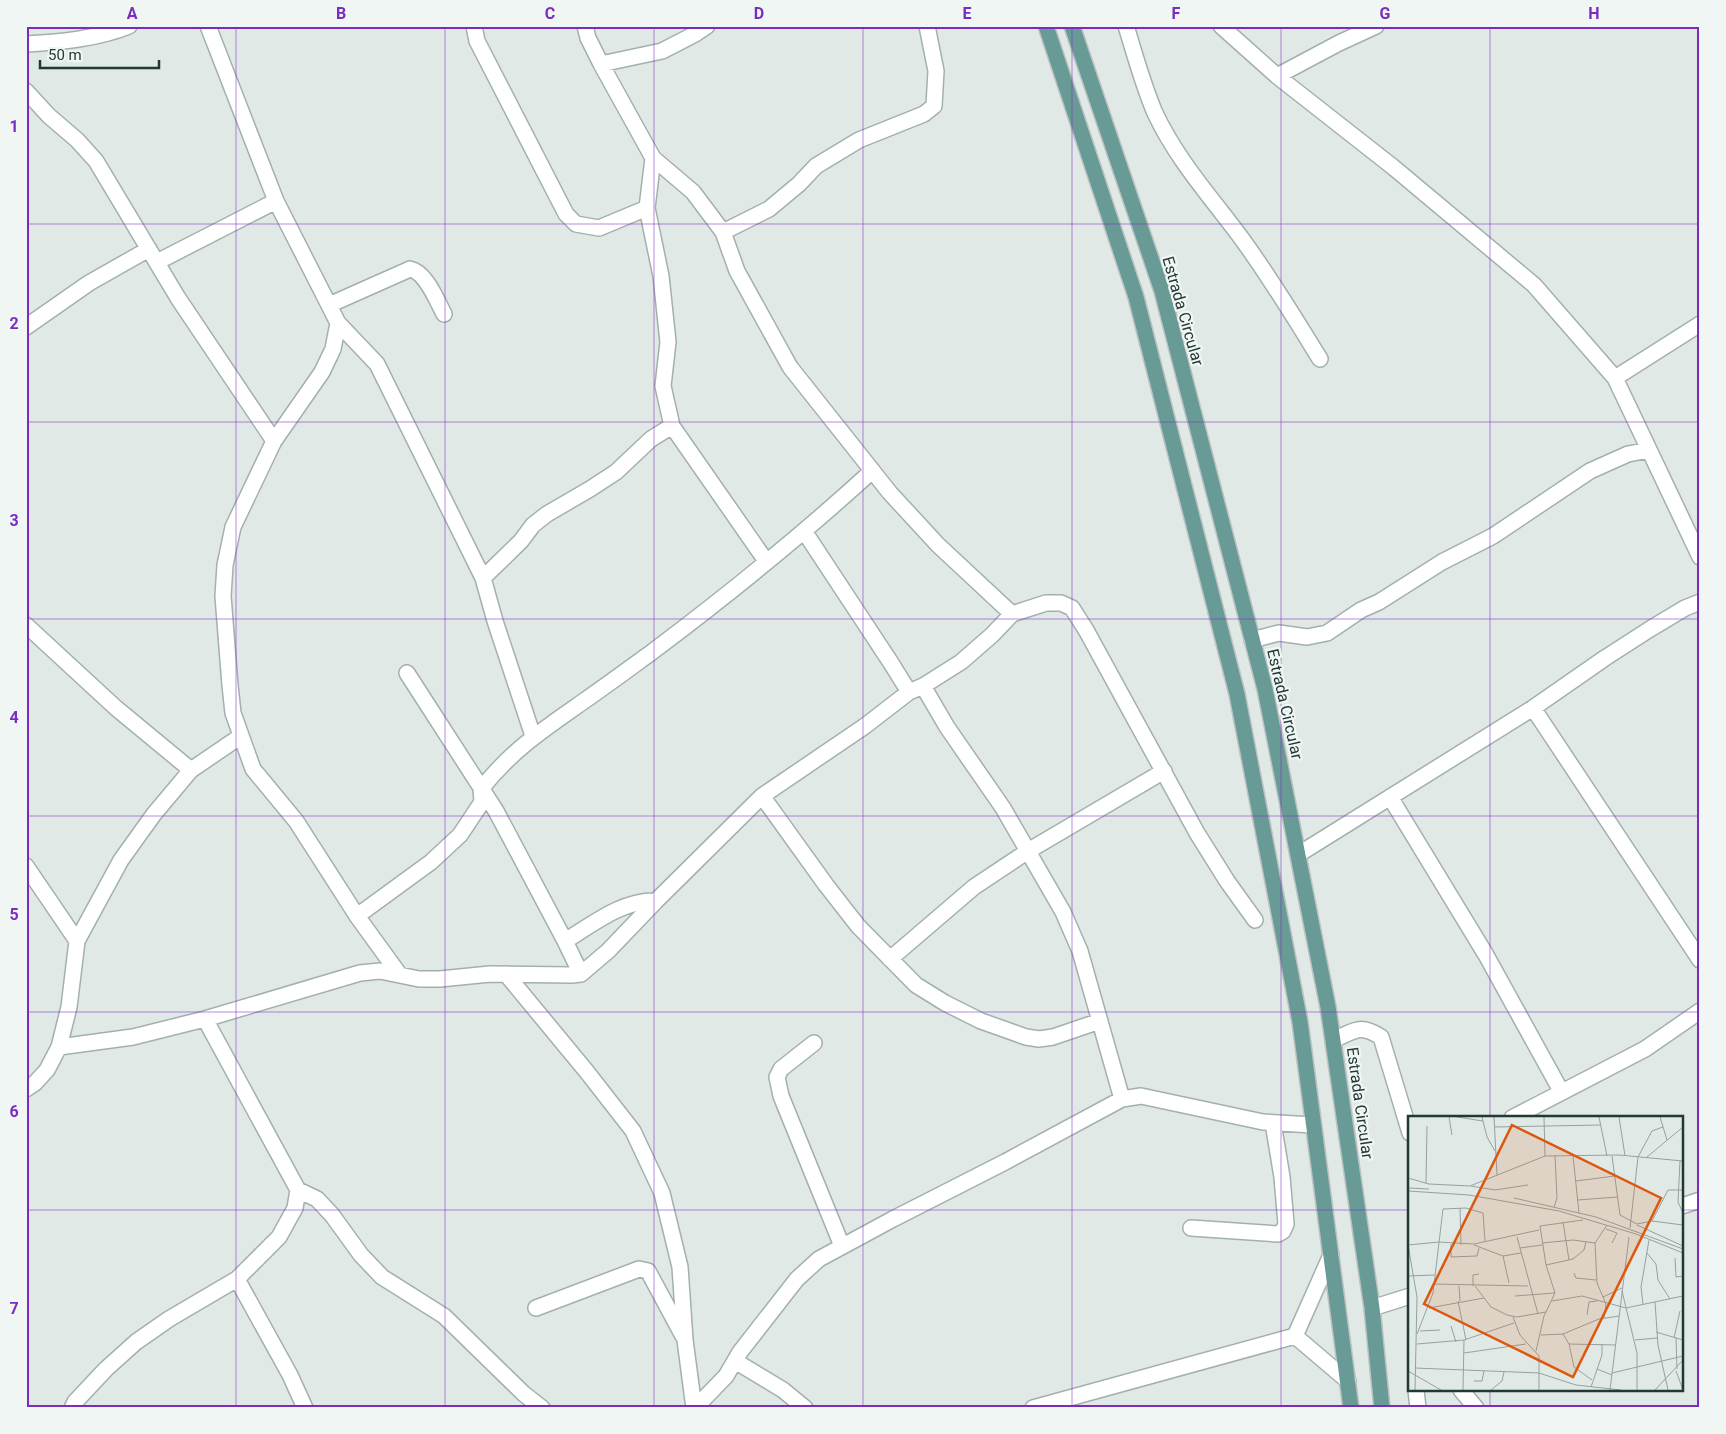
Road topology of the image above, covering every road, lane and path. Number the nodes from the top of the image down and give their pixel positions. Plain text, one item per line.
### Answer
1 (129, 26) edge
2 (208, 26) edge
3 (474, 26) edge
4 (585, 26) edge
5 (707, 26) edge
6 (927, 26) edge
7 (1046, 26) edge
8 (1072, 26) edge
9 (1126, 26) edge
10 (1222, 26) edge
11 (1376, 26) edge
12 (26, 44) edge
13 (601, 64) junction
14 (1277, 76) junction
15 (26, 90) edge
16 (653, 158) junction
17 (276, 201) junction
18 (647, 208) junction
19 (723, 232) junction
20 (153, 256) junction
21 (329, 304) junction
22 (444, 314) dead end
23 (338, 323) junction
24 (1700, 324) edge
25 (26, 327) edge
26 (1320, 359) dead end
27 (1615, 378) junction
28 (672, 426) junction
29 (274, 441) junction
30 (1649, 450) junction
31 (872, 471) junction
32 (804, 531) junction
33 (1700, 557) edge
34 (766, 561) junction
35 (483, 578) junction
36 (1700, 602) edge
37 (1012, 614) junction
38 (26, 625) edge
39 (1252, 640) junction
40 (408, 673) dead end
41 (923, 686) junction
42 (909, 692) junction
43 (1533, 708) junction
44 (241, 736) junction
45 (533, 736) junction
46 (191, 770) junction
47 (1164, 771) junction
48 (481, 789) junction
49 (762, 796) junction
50 (1390, 797) junction
51 (1028, 851) junction
52 (1299, 854) junction
53 (26, 866) edge
54 (656, 900) junction
55 (356, 916) junction
56 (1255, 920) dead end
57 (77, 941) junction
58 (565, 941) junction
59 (890, 958) junction
60 (1700, 960) edge
61 (398, 974) junction
62 (506, 974) junction
63 (581, 974) junction
64 (1700, 1012) edge
65 (205, 1019) junction
66 (1100, 1021) junction
67 (1333, 1040) junction
68 (814, 1043) dead end
69 (59, 1047) junction
70 (26, 1089) edge
71 (1561, 1091) junction
72 (1122, 1099) junction
73 (1516, 1116) edge
74 (1273, 1123) junction
75 (1313, 1126) junction
76 (1408, 1126) edge
77 (298, 1190) junction
78 (1700, 1200) edge
79 (1684, 1205) edge
80 (1191, 1228) dead end
81 (842, 1246) junction
82 (1331, 1255) junction
83 (237, 1279) junction
84 (1408, 1297) edge
85 (536, 1308) dead end
86 (1372, 1308) junction
87 (1295, 1336) junction
88 (685, 1340) junction
89 (735, 1361) junction
90 (1348, 1381) junction
91 (1416, 1392) edge
92 (1462, 1392) edge
93 (72, 1408) edge
94 (304, 1408) edge
95 (542, 1408) edge
96 (694, 1408) edge
97 (806, 1408) edge
98 (1033, 1408) edge
99 (1351, 1408) edge
100 (1382, 1408) edge
101 (1418, 1408) edge
102 (1476, 1408) edge

1 - 12 street
2 - 17 street
3 - 18 street
4 - 13 street
5 - 13 street
6 - 19 street
7 - 75 main road
8 - 39 main road, Estrada Circular
9 - 26 street
10 - 14 street
11 - 14 street
13 - 16 street
14 - 27 street
15 - 20 street
16 - 18 street
16 - 19 street
17 - 20 street
17 - 21 street
18 - 28 street
19 - 31 street
20 - 25 street
20 - 29 street
21 - 22 street
21 - 23 street
23 - 29 street
23 - 35 street
24 - 27 street
27 - 30 street
28 - 34 street
28 - 35 street
29 - 44 street
30 - 33 street
30 - 39 street
31 - 32 street
31 - 37 street
32 - 34 street
32 - 42 street
34 - 45 street
35 - 45 street
36 - 43 street
37 - 41 street
37 - 47 street
38 - 46 street
39 - 52 main road, Estrada Circular
40 - 48 street
41 - 42 street
41 - 51 street
42 - 49 street
43 - 50 street
43 - 60 street
44 - 46 street
44 - 55 street
45 - 48 street
46 - 57 street
47 - 51 street
47 - 56 street
48 - 55 street
48 - 58 street
49 - 54 street
49 - 59 street
50 - 52 street
50 - 71 street
51 - 59 street
51 - 66 street
52 - 67 main road, Estrada Circular
53 - 57 street
54 - 58 street
54 - 63 street
55 - 61 street
57 - 69 street
58 - 63 street
59 - 66 street
61 - 62 street
61 - 65 street
62 - 63 street
62 - 88 street
64 - 71 street
65 - 69 street
65 - 77 street
66 - 72 street
67 - 76 street
67 - 86 main road, Estrada Circular
68 - 81 street
69 - 70 street
71 - 73 street
72 - 74 street
72 - 81 street
74 - 75 street
74 - 80 street
75 - 82 main road
77 - 83 street
77 - 95 street
78 - 79 street
81 - 89 street
82 - 87 street
82 - 90 main road
83 - 93 street
83 - 94 street
84 - 86 street
85 - 88 street
86 - 100 main road, Estrada Circular
87 - 90 street
87 - 98 street
88 - 96 street
89 - 96 street
89 - 97 street
90 - 99 main road
91 - 101 street
92 - 102 street

